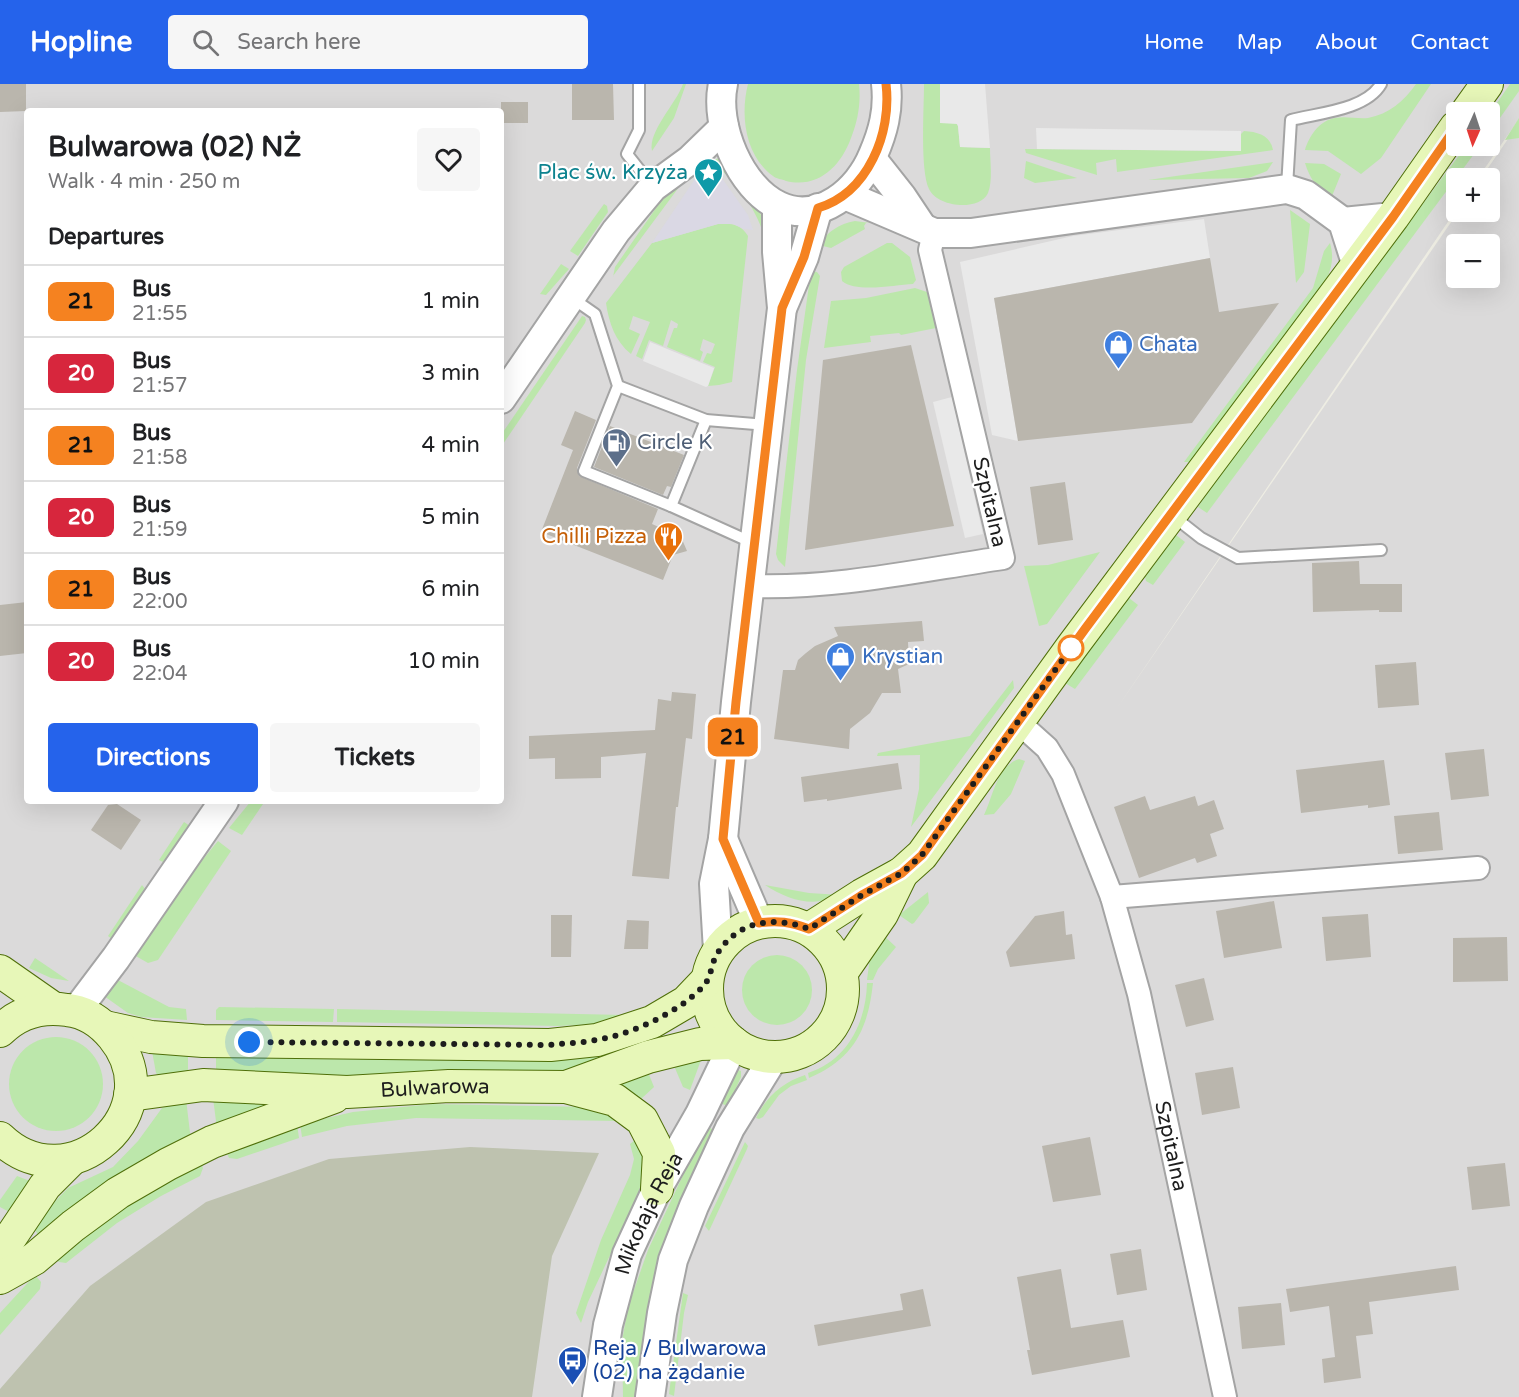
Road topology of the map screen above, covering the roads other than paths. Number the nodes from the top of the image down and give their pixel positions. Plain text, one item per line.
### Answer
1 (639, 84) edge
2 (723, 84) edge
3 (886, 84) edge
4 (1381, 84) edge
5 (1487, 84) edge
6 (1474, 102) edge
7 (724, 127) junction
8 (1446, 141) edge
9 (872, 159) junction
10 (653, 187) junction
11 (1287, 189) junction
12 (845, 195) junction
13 (777, 206) junction
14 (818, 208) junction
15 (1393, 217) junction
16 (1343, 222) junction
17 (928, 230) junction
18 (1357, 266) junction
19 (571, 298) junction
20 (782, 308) junction
21 (618, 386) junction
22 (504, 395) edge
23 (706, 420) junction
24 (769, 425) junction
25 (671, 506) junction
26 (1170, 514) junction
27 (755, 544) junction
28 (1382, 550) dead end
29 (751, 586) junction
30 (1018, 722) junction
31 (222, 804) edge
32 (723, 839) junction
33 (1478, 868) dead end
34 (902, 873) junction
35 (1112, 897) junction
36 (759, 923) junction
37 (809, 929) junction
38 (718, 951) junction
39 (0, 971) edge
40 (842, 972) junction
41 (707, 980) junction
42 (64, 1009) junction
43 (105, 1027) junction
44 (0, 1031) edge
45 (734, 1043) junction
46 (774, 1057) junction
47 (566, 1088) junction
48 (347, 1092) junction
49 (130, 1095) junction
50 (4, 1152) edge
51 (70, 1160) junction
52 (657, 1189) junction
53 (0, 1253) edge
54 (0, 1278) edge
55 (597, 1397) edge
56 (650, 1397) edge
57 (1225, 1397) edge

1 - 10 lane
2 - 7 street
3 - 9 street
4 - 11 lane
5 - 6 main road
7 - 10 street
7 - 13 street
8 - 15 main road
9 - 12 street
9 - 17 street
10 - 19 street
11 - 16 street
11 - 17 street
12 - 14 street
12 - 17 street
13 - 14 street
13 - 20 street
14 - 20 street
15 - 16 street
15 - 18 main road
16 - 18 street
17 - 29 street, Szpitalna
18 - 26 main road
19 - 21 lane
19 - 22 street
20 - 24 street
21 - 23 lane
21 - 25 lane
23 - 24 lane
23 - 25 lane
24 - 27 street
25 - 27 lane
26 - 28 lane
26 - 30 main road
27 - 29 street
29 - 32 street
30 - 34 main road
30 - 35 street, Szpitalna
31 - 42 street
32 - 36 street
32 - 38 street
33 - 35 street
34 - 37 main road
34 - 40 main road
35 - 57 street, Szpitalna
36 - 37 main road
36 - 38 main road
37 - 40 main road
38 - 41 main road
39 - 42 main road
40 - 46 main road
41 - 43 main road, Bulwarowa
41 - 45 main road
42 - 43 main road
42 - 44 main road
43 - 49 main road
45 - 46 main road
45 - 47 main road, Bulwarowa
45 - 52 street, Mikołaja Reja
46 - 56 street, Mikołaja Reja
47 - 48 main road, Bulwarowa
47 - 52 main road
48 - 49 main road, Bulwarowa
48 - 54 main road
49 - 51 main road
50 - 51 main road
51 - 53 main road
52 - 55 street, Mikołaja Reja

